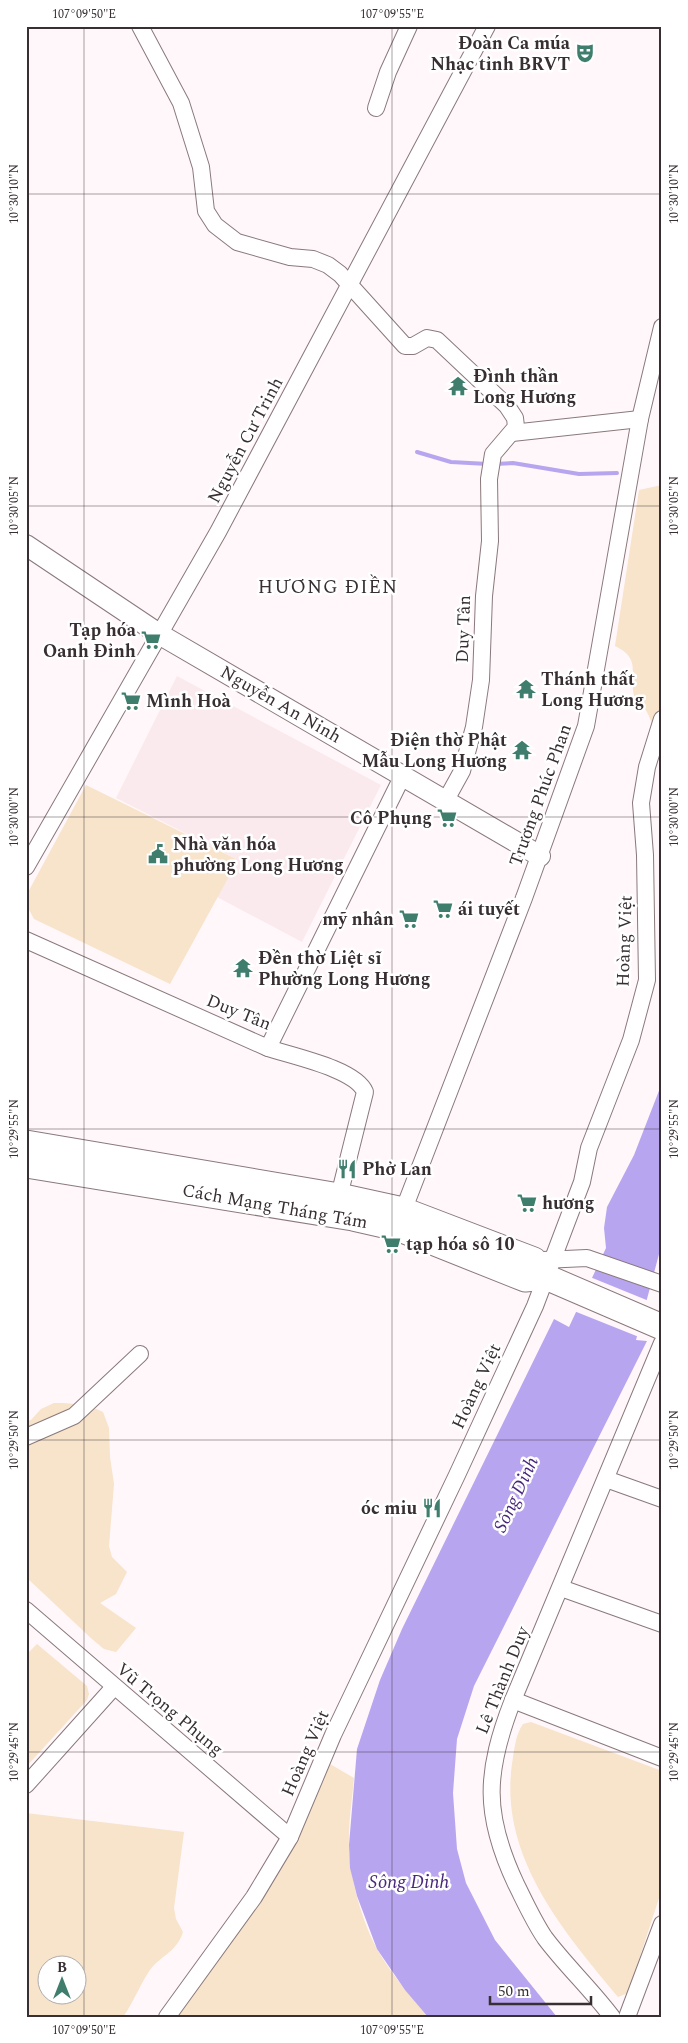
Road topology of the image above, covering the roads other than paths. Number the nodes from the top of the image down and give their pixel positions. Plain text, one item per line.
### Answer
1 (140, 26) edge
2 (409, 26) edge
3 (482, 28) edge
4 (376, 108) dead end
5 (350, 286) junction
6 (662, 327) edge
7 (640, 419) junction
8 (512, 433) junction
9 (26, 545) edge
10 (159, 634) junction
11 (662, 719) edge
12 (404, 775) junction
13 (446, 800) junction
14 (540, 856) junction
15 (26, 867) edge
16 (26, 940) edge
17 (268, 1048) junction
18 (26, 1143) edge
19 (26, 1165) edge
20 (339, 1196) junction
21 (400, 1219) junction
22 (544, 1266) junction
23 (662, 1284) edge
24 (660, 1331) edge
25 (140, 1354) dead end
26 (26, 1437) edge
27 (606, 1479) junction
28 (662, 1500) edge
29 (562, 1588) junction
30 (26, 1610) edge
31 (662, 1624) edge
32 (114, 1687) junction
33 (513, 1700) junction
34 (662, 1758) edge
35 (26, 1785) edge
36 (290, 1836) junction
37 (662, 1924) edge
38 (167, 2017) edge
39 (612, 2017) edge
40 (627, 2017) edge

1 - 5 street
2 - 4 street
3 - 5 street, Nguyễn Cư Trinh
5 - 8 street
5 - 10 street, Nguyễn Cư Trinh
6 - 7 street, Trương Phúc Phan
7 - 8 street
7 - 14 street, Trương Phúc Phan
8 - 13 street, Duy Tân
9 - 10 street, Nguyễn An Ninh
10 - 12 street, Nguyễn An Ninh
10 - 15 street, Nguyễn Cư Trinh
11 - 22 street, Hoàng Việt
12 - 13 street, Nguyễn An Ninh
12 - 17 street, Duy Tân
13 - 14 street, Nguyễn An Ninh
14 - 21 street, Trương Phúc Phan
16 - 17 street, Duy Tân
17 - 20 street
18 - 20 main road, Cách Mạng Tháng Tám
19 - 21 main road, Cách Mạng Tháng Tám
20 - 21 main road, Cách Mạng Tháng Tám
21 - 22 main road, Cách Mạng Tháng Tám
22 - 23 street, Cách Mạng Tháng Tám
22 - 24 main road, Cách Mạng Tháng Tám
22 - 36 street, Hoàng Việt
24 - 27 street, Lê Thành Duy
25 - 26 street
27 - 28 street
27 - 29 street, Lê Thành Duy
29 - 31 street
29 - 33 street, Lê Thành Duy
30 - 32 street, Vũ Trọng Phụng
32 - 35 street
32 - 36 street, Vũ Trọng Phụng
33 - 34 street
33 - 39 street, Lê Thành Duy
36 - 38 street, Hoàng Việt
37 - 40 street

